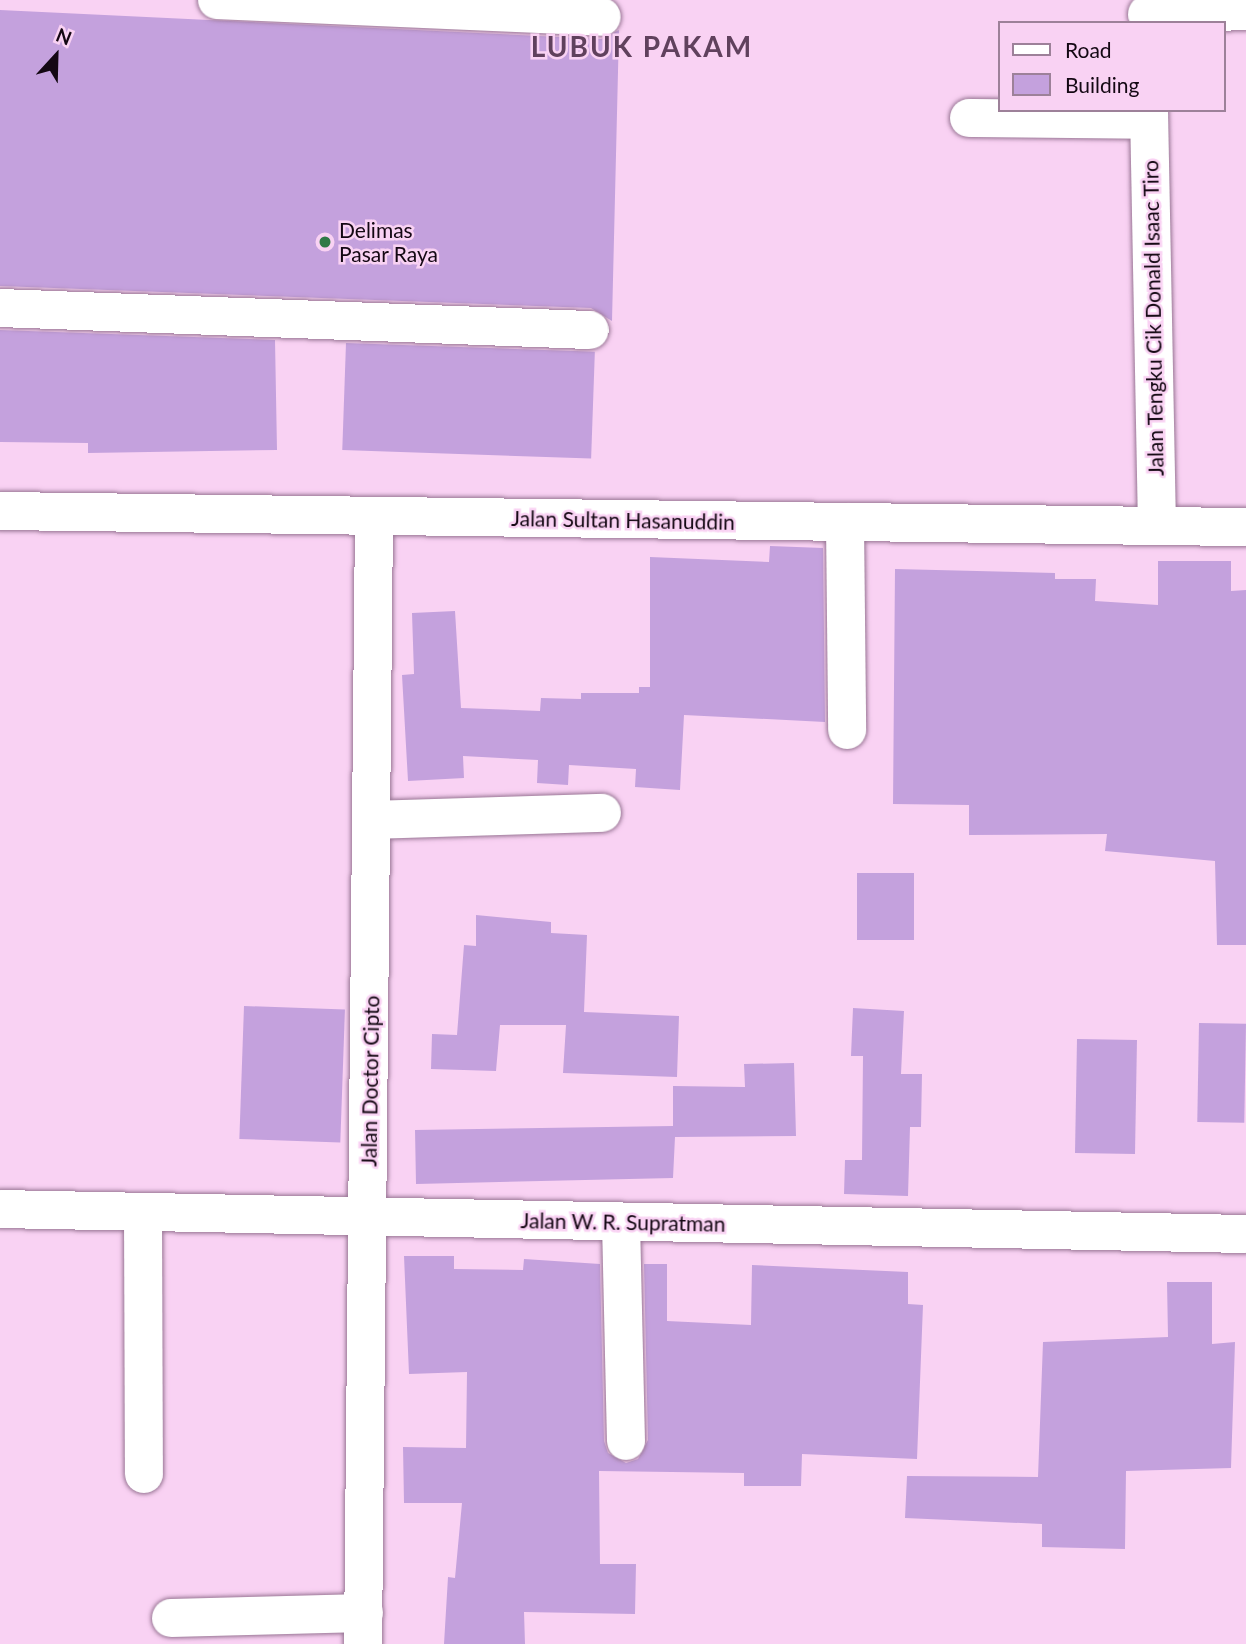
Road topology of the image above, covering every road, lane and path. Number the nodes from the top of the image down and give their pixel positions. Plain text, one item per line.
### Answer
1 (218, 0) edge
2 (1246, 10) edge
3 (1147, 12) edge
4 (602, 17) dead end
5 (1149, 115) edge
6 (969, 118) dead end
7 (0, 308) edge
8 (590, 330) dead end
9 (0, 511) edge
10 (374, 517) junction
11 (845, 522) junction
12 (1157, 526) junction
13 (1246, 527) edge
14 (847, 730) dead end
15 (602, 813) dead end
16 (373, 820) junction
17 (0, 1209) edge
18 (144, 1213) junction
19 (368, 1217) junction
20 (621, 1222) junction
21 (1246, 1234) edge
22 (626, 1441) dead end
23 (144, 1474) dead end
24 (171, 1618) dead end
25 (363, 1629) edge

1 - 4 street
2 - 3 street
5 - 6 street
5 - 12 street, Jalan Tengku Cik Donald Isaac Tiro
7 - 8 street
9 - 10 street, Jalan Sultan Hasanuddin
10 - 11 street, Jalan Sultan Hasanuddin
10 - 16 street, Jalan Doctor Cipto
11 - 12 street, Jalan Sultan Hasanuddin
11 - 14 street
12 - 13 street, Jalan Sultan Hasanuddin
15 - 16 street
16 - 19 street, Jalan Doctor Cipto
17 - 18 street, Jalan W. R. Supratman
18 - 19 street, Jalan W. R. Supratman
18 - 23 street
19 - 20 street, Jalan W. R. Supratman
19 - 25 street, Jalan Doctor Cipto
20 - 21 street, Jalan W. R. Supratman
20 - 22 street
24 - 25 street

